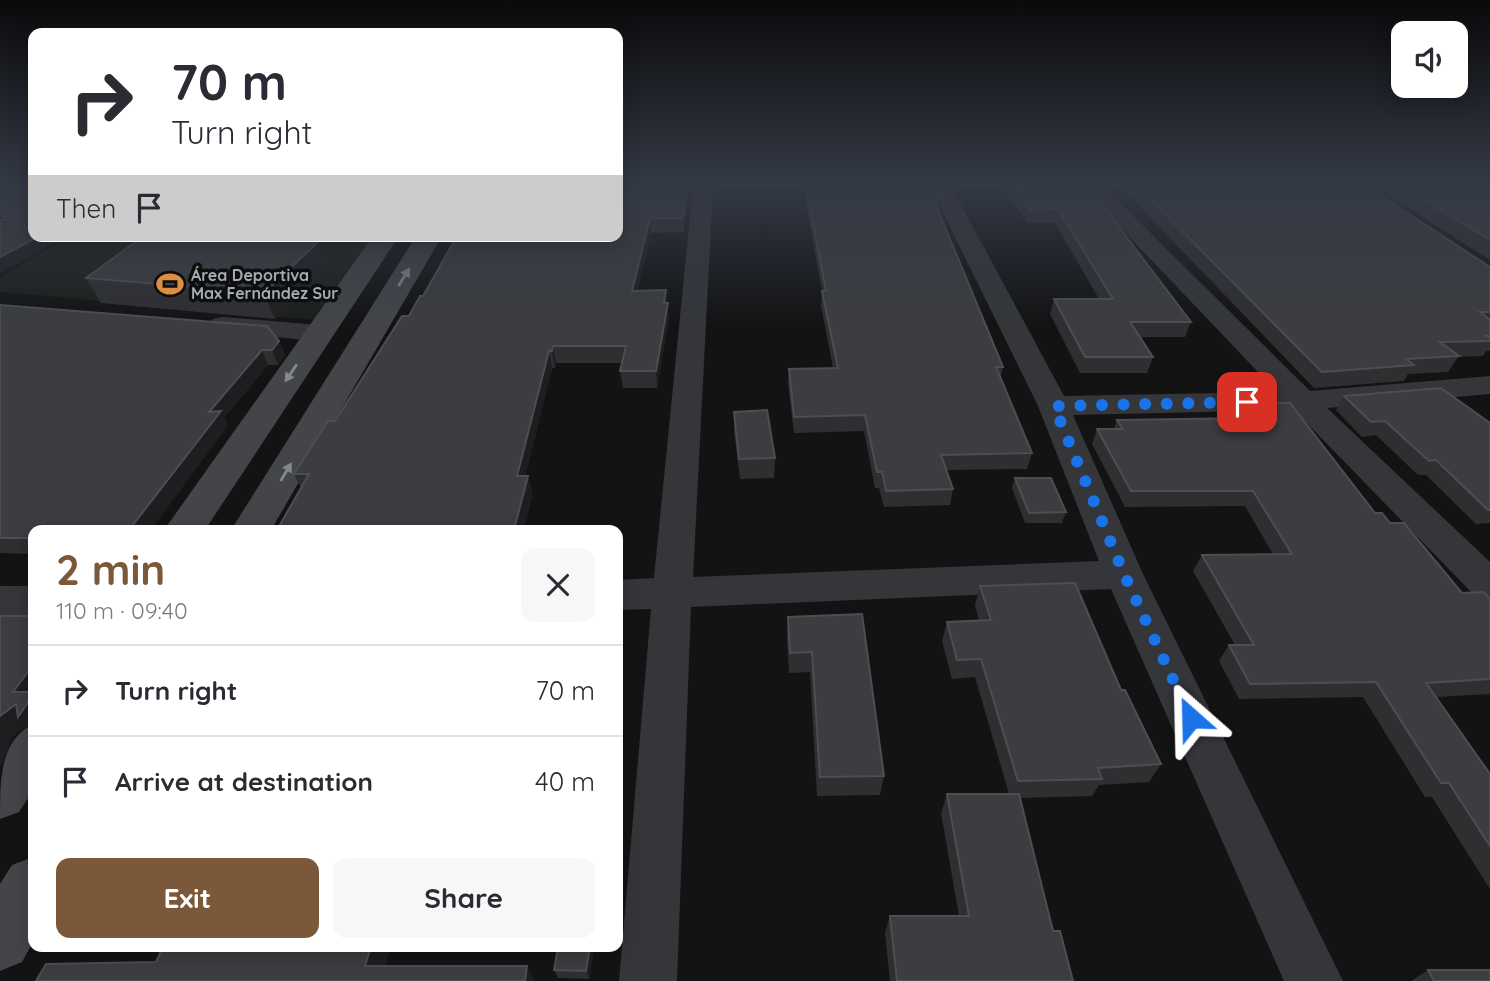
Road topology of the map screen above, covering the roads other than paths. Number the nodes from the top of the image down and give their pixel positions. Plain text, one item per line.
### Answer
1 (700, 232) edge
2 (964, 232) edge
3 (1136, 232) edge
4 (382, 242) edge
5 (425, 242) edge
6 (193, 322) edge
7 (318, 333) junction
8 (1490, 385) edge
9 (1302, 401) junction
10 (1054, 406) junction
11 (187, 525) edge
12 (254, 525) edge
13 (1124, 574) junction
14 (1490, 586) edge
15 (672, 594) junction
16 (623, 595) edge
17 (0, 601) edge
18 (28, 601) edge
19 (28, 754) edge
20 (0, 794) edge
21 (28, 894) edge
22 (0, 940) edge
23 (648, 981) edge
24 (1314, 981) edge

1 - 15 street
2 - 10 street
3 - 9 street
4 - 7 street
12 -> 5 street
6 - 7 street
7 -> 11 street
8 - 9 street
9 - 10 street
9 - 14 street
10 - 13 street
13 - 15 street
13 - 24 street
15 - 16 street
15 - 23 street
17 - 18 street
19 - 20 street
21 - 22 street

